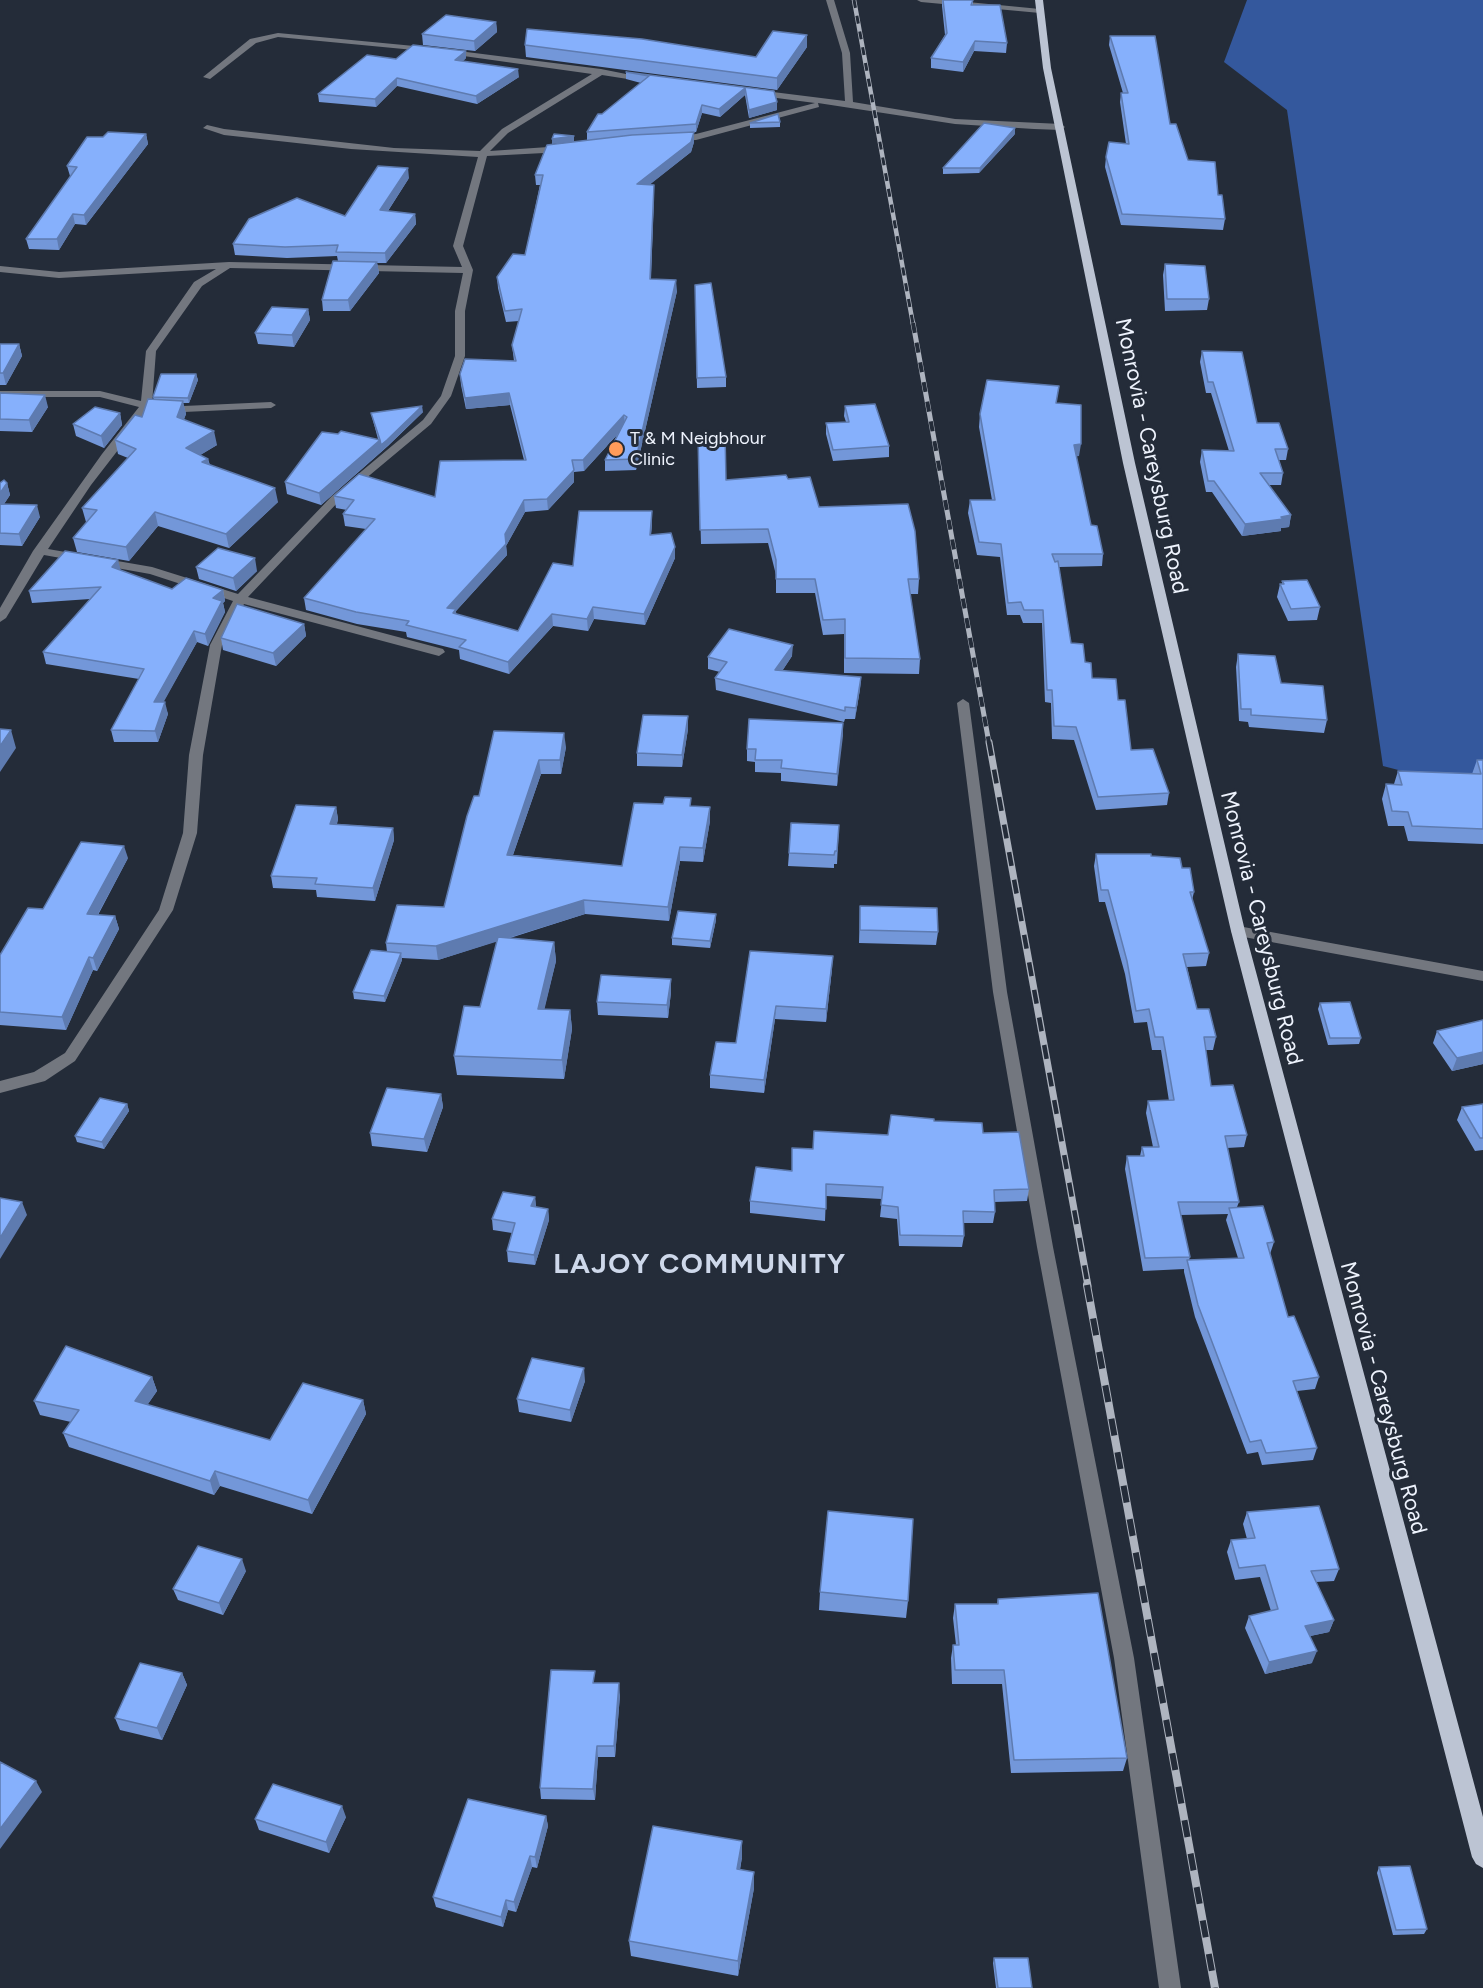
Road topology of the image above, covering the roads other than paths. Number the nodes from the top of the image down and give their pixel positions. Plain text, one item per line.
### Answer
1 (830, 0) edge
2 (921, 0) edge
3 (1039, 5) edge
4 (601, 72) junction
5 (207, 78) dead end
6 (658, 80) edge
7 (749, 92) edge
8 (849, 104) junction
9 (1061, 127) junction
10 (207, 128) dead end
11 (662, 140) edge
12 (573, 147) edge
13 (483, 153) junction
14 (229, 265) junction
15 (0, 269) edge
16 (468, 270) junction
17 (0, 394) edge
18 (271, 405) dead end
19 (146, 406) junction
20 (39, 551) junction
21 (240, 598) junction
22 (0, 618) edge
23 (440, 652) dead end
24 (963, 703) dead end
25 (1238, 931) junction
26 (1483, 976) edge
27 (0, 1087) edge
28 (1483, 1857) edge
29 (1170, 1988) edge

1 - 8 street
2 - 3 street
3 - 9 main road, Monrovia - Careysburg Road
4 - 5 street
4 - 6 street
4 - 13 street
7 - 8 street
8 - 9 street
8 - 11 street
9 - 25 main road, Monrovia - Careysburg Road
10 - 13 street
12 - 13 street
13 - 16 street
14 - 15 street
14 - 16 street
14 - 19 street
16 - 21 street
17 - 19 street
18 - 19 street
19 - 20 street
20 - 21 street
20 - 22 street
21 - 23 street
21 - 27 street
24 - 29 street
25 - 26 street
25 - 28 main road, Monrovia - Careysburg Road

